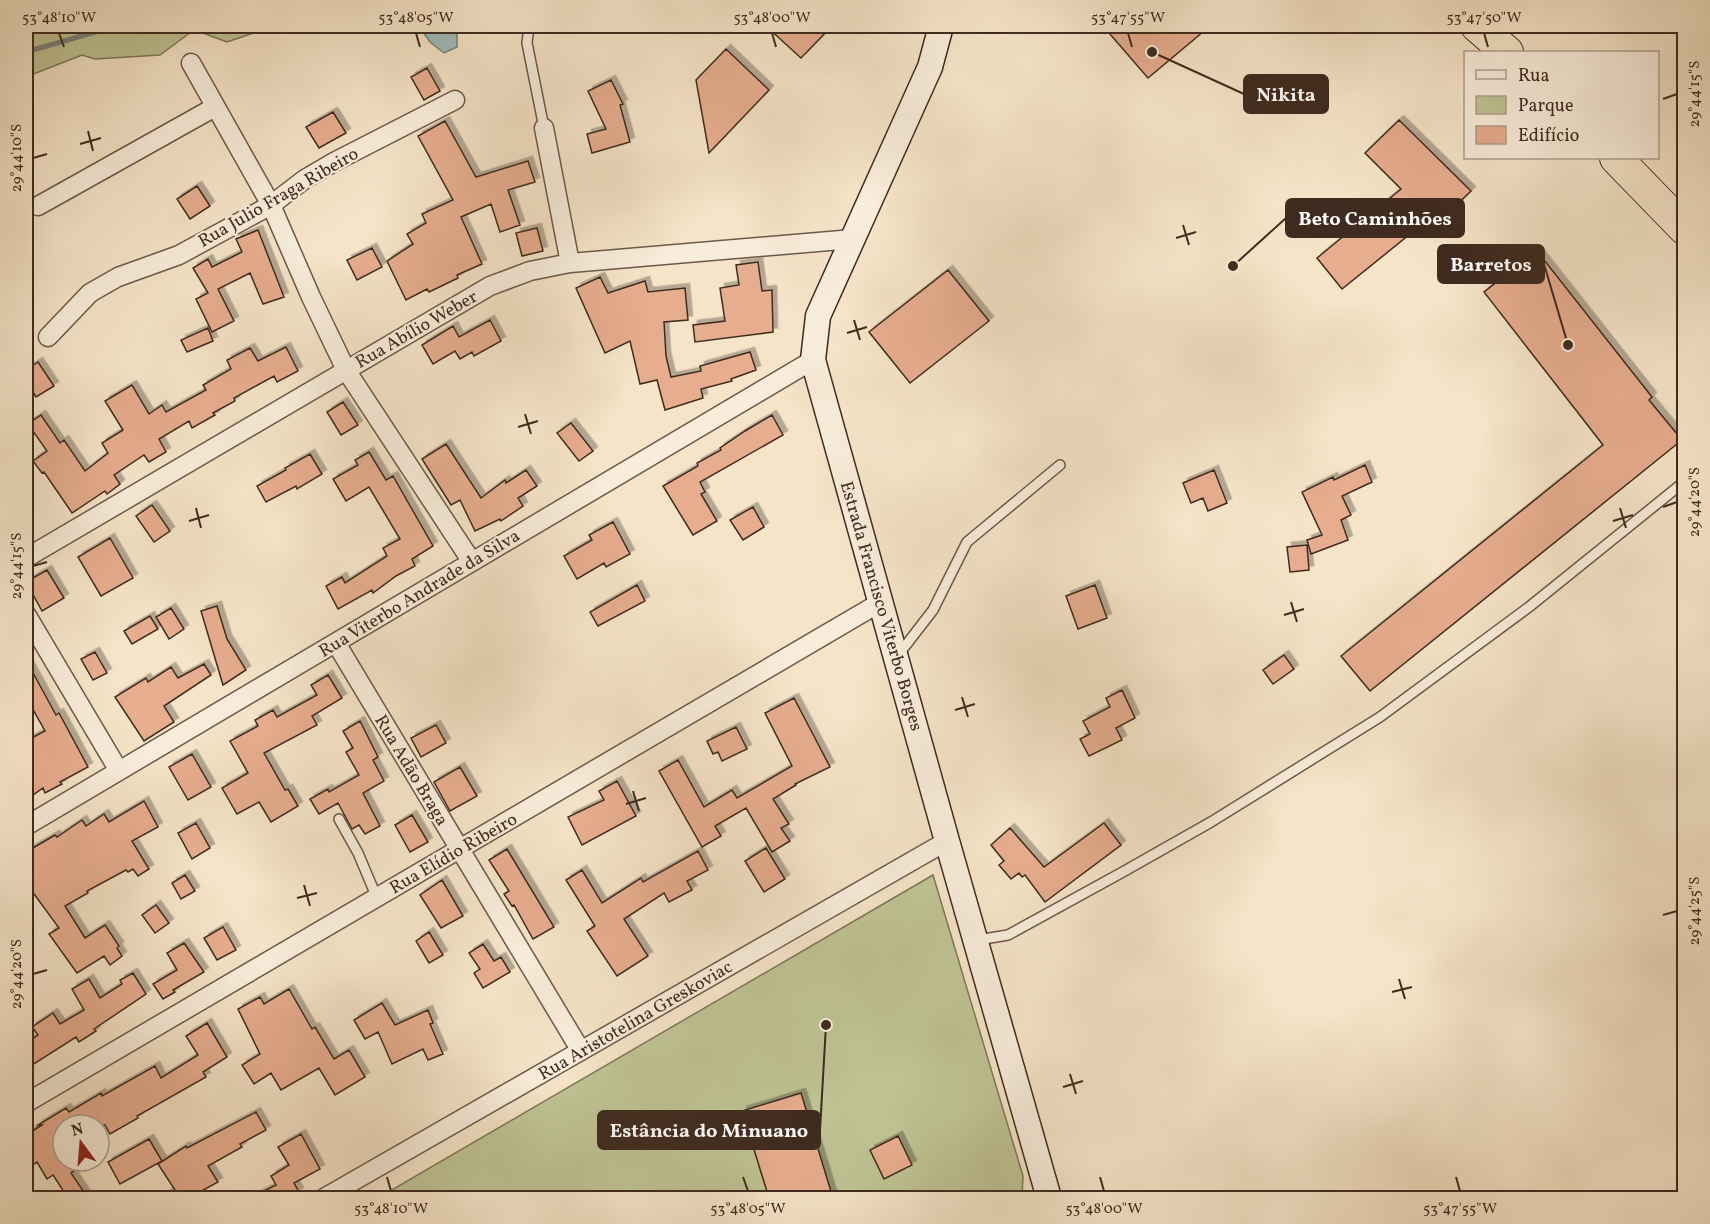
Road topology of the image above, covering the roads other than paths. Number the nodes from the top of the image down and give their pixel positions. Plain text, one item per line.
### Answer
1 (529, 26) edge
2 (941, 26) edge
3 (1477, 26) edge
4 (1504, 26) edge
5 (1506, 51) edge
6 (1530, 51) edge
7 (190, 63) dead end
8 (455, 100) dead end
9 (215, 107) junction
10 (543, 128) joint
11 (1617, 159) edge
12 (1638, 159) edge
13 (271, 205) junction
14 (1684, 205) edge
15 (38, 206) dead end
16 (1684, 228) edge
17 (853, 239) junction
18 (570, 263) junction
19 (48, 337) dead end
20 (813, 360) junction
21 (346, 370) junction
22 (1060, 465) dead end
23 (1684, 482) edge
24 (26, 558) edge
25 (472, 562) junction
26 (880, 602) junction
27 (26, 614) edge
28 (336, 643) junction
29 (896, 657) junction
30 (119, 771) junction
31 (339, 819) dead end
32 (26, 826) edge
33 (947, 842) junction
34 (460, 849) junction
35 (377, 898) junction
36 (975, 940) junction
37 (581, 1051) junction
38 (27, 1099) edge
39 (324, 1198) edge
40 (1047, 1198) edge

1 - 10 lane
2 - 17 street, Estrada Francisco Viterbo Borges
3 - 5 highway
4 - 6 highway
7 - 9 street
8 - 13 street, Rua Julio Fraga Ribeiro
9 - 13 street
9 - 15 street
10 - 18 street
11 - 16 highway
12 - 14 highway
13 - 19 street, Rua Julio Fraga Ribeiro
13 - 21 street
17 - 18 street, Rua Abílio Weber
17 - 20 street, Estrada Francisco Viterbo Borges
18 - 21 street, Rua Abílio Weber
20 - 25 street, Rua Viterbo Andrade da Silva
20 - 26 street, Estrada Francisco Viterbo Borges
21 - 24 street, Rua Abílio Weber
21 - 25 street
22 - 29 lane
23 - 36 lane
25 - 28 street, Rua Viterbo Andrade da Silva
26 - 29 street, Estrada Francisco Viterbo Borges
26 - 34 street, Rua Elídio Ribeiro
27 - 30 street
28 - 30 street, Rua Viterbo Andrade da Silva
28 - 34 street, Rua Adão Braga
29 - 33 street, Estrada Francisco Viterbo Borges
30 - 32 street, Rua Viterbo Andrade da Silva
31 - 35 lane
33 - 36 street, Estrada Francisco Viterbo Borges
33 - 37 street, Rua Aristotelina Greskoviac
34 - 35 street, Rua Elídio Ribeiro
34 - 37 street, Rua Adão Braga
35 - 38 street, Rua Elídio Ribeiro
36 - 40 street, Estrada Francisco Viterbo Borges
37 - 39 street, Rua Aristotelina Greskoviac

